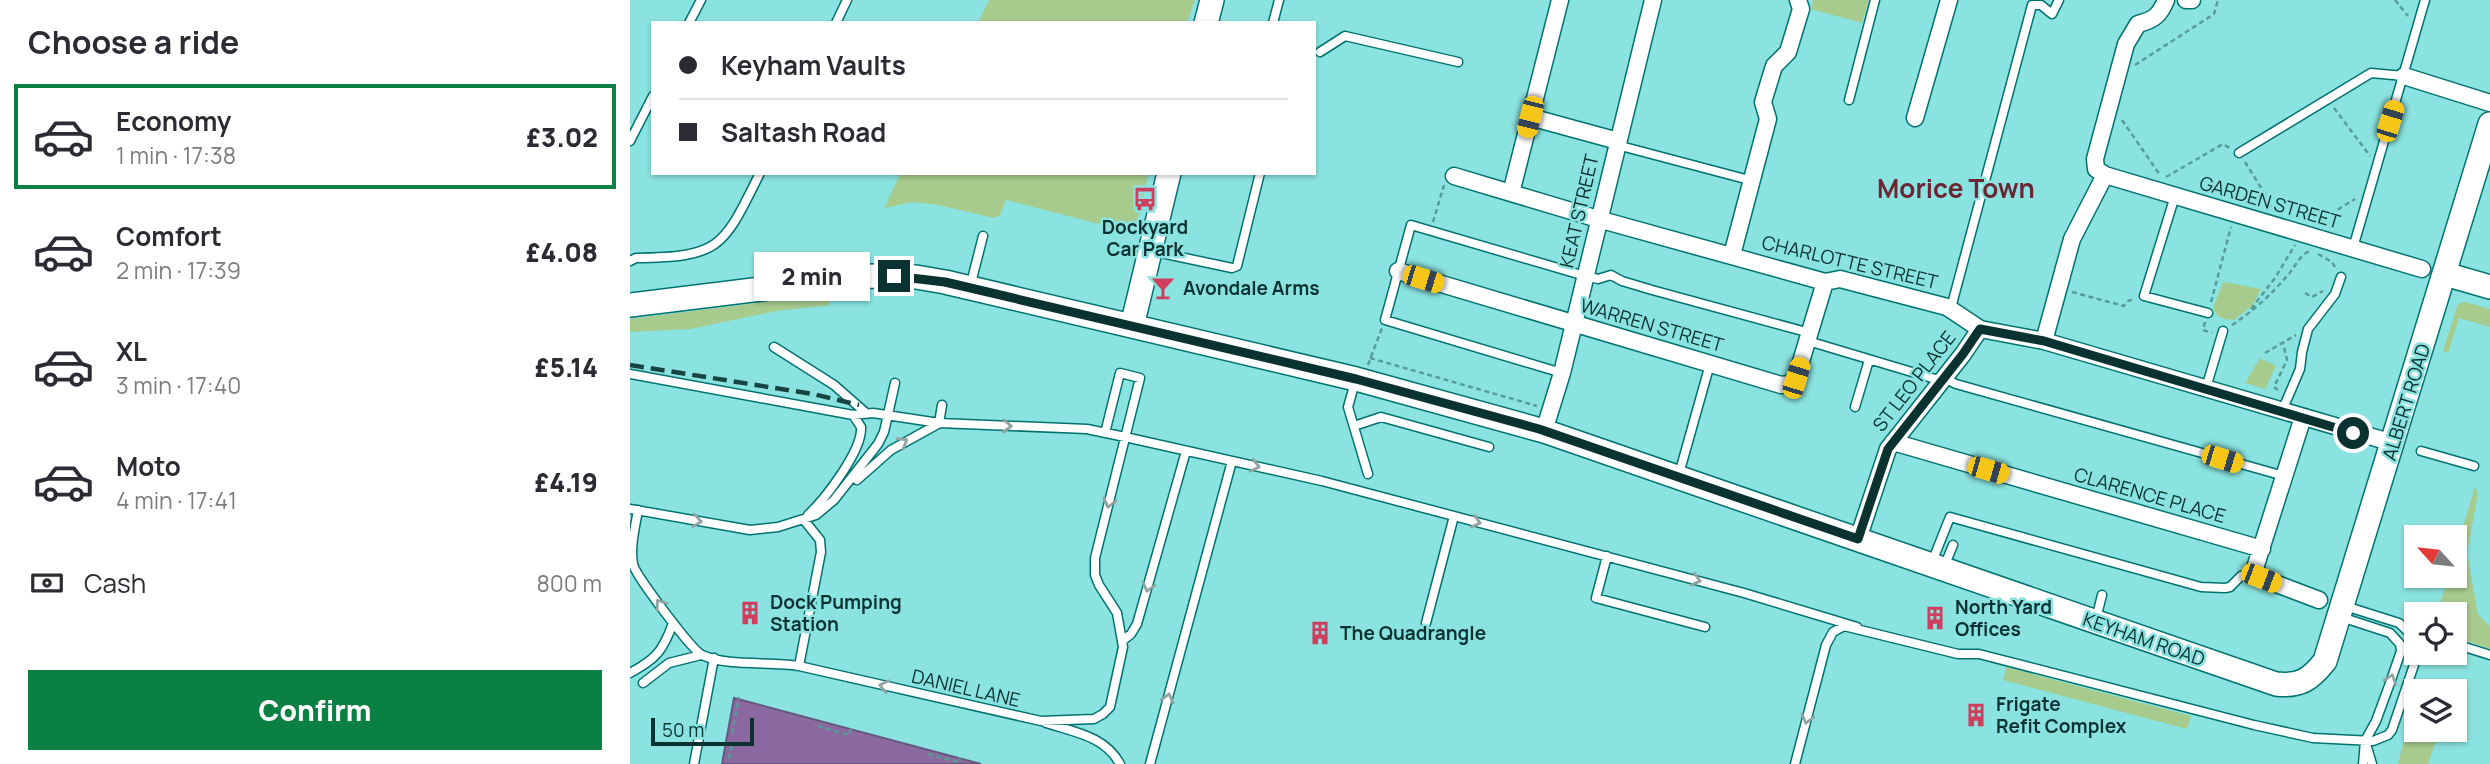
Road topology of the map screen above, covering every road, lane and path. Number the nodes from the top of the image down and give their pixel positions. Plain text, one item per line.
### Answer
1 (701, 0) edge
2 (847, 0) edge
3 (1212, 0) edge
4 (1279, 0) edge
5 (1560, 0) edge
6 (1653, 0) edge
7 (1798, 0) edge
8 (1875, 0) edge
9 (1949, 0) edge
10 (2059, 0) edge
11 (2166, 0) edge
12 (2186, 0) edge
13 (2192, 0) edge
14 (2218, 0) edge
15 (2395, 0) edge
16 (2425, 0) edge
17 (690, 21) edge
18 (837, 21) edge
19 (1207, 21) edge
20 (1274, 21) edge
21 (2417, 26) junction
22 (1320, 52) dead end
23 (1458, 62) dead end
24 (2117, 76) junction
25 (2404, 76) junction
26 (2328, 99) junction
27 (651, 100) edge
28 (1849, 100) dead end
29 (2110, 103) junction
30 (2490, 103) edge
31 (1530, 117) junction
32 (1915, 118) dead end
33 (2490, 124) edge
34 (630, 141) edge
35 (1617, 143) junction
36 (2223, 144) dead end
37 (2239, 153) joint
38 (2377, 166) junction
39 (759, 175) edge
40 (1169, 175) edge
41 (1260, 175) edge
42 (2105, 175) junction
43 (1451, 176) joint
44 (1753, 181) junction
45 (2370, 190) junction
46 (1511, 193) junction
47 (2175, 196) junction
48 (2234, 213) junction
49 (1598, 219) junction
50 (1431, 230) junction
51 (2295, 231) junction
52 (983, 236) dead end
53 (2353, 248) junction
54 (1150, 251) junction
55 (1732, 255) junction
56 (630, 261) edge
57 (1398, 271) junction
58 (2434, 272) junction
59 (1586, 276) junction
60 (2341, 277) joint
61 (1825, 282) junction
62 (970, 288) junction
63 (2490, 288) edge
64 (2058, 289) junction
65 (2144, 296) junction
66 (630, 305) edge
67 (1951, 308) junction
68 (2208, 313) junction
69 (2245, 316) junction
70 (1385, 320) junction
71 (1573, 325) junction
72 (1132, 326) junction
73 (1980, 329) junction
74 (2308, 329) junction
75 (2222, 333) junction
76 (1809, 337) junction
77 (2044, 341) junction
78 (2283, 343) junction
79 (774, 346) dead end
80 (2265, 353) dead end
81 (1869, 360) junction
82 (1710, 364) junction
83 (1562, 373) junction
84 (630, 374) edge
85 (1356, 379) junction
86 (1943, 380) junction
87 (895, 383) dead end
88 (2206, 388) junction
89 (2289, 395) junction
90 (942, 405) dead end
91 (1538, 407) dead end
92 (1855, 407) dead end
93 (2282, 411) junction
94 (866, 413) junction
95 (853, 415) junction
96 (888, 415) junction
97 (2303, 417) junction
98 (939, 423) junction
99 (1354, 426) junction
100 (1544, 431) junction
101 (1105, 433) junction
102 (1125, 437) junction
103 (1893, 442) junction
104 (2393, 443) junction
105 (1489, 447) dead end
106 (1186, 451) junction
107 (2421, 451) dead end
108 (1232, 461) junction
109 (2474, 466) dead end
110 (1368, 474) dead end
111 (1678, 477) junction
112 (2284, 477) junction
113 (834, 500) junction
114 (634, 510) edge
115 (1454, 516) junction
116 (804, 520) junction
117 (1858, 539) junction
118 (1953, 545) dead end
119 (2262, 550) junction
120 (1607, 556) junction
121 (632, 566) edge
122 (1937, 567) junction
123 (2260, 576) junction
124 (2102, 595) dead end
125 (2319, 600) dead end
126 (2340, 611) junction
127 (2096, 622) junction
128 (673, 623) junction
129 (1426, 623) dead end
130 (2404, 626) edge
131 (1705, 627) dead end
132 (1857, 627) junction
133 (1122, 641) junction
134 (2467, 647) edge
135 (661, 652) junction
136 (701, 655) junction
137 (2490, 655) edge
138 (714, 658) junction
139 (2414, 665) edge
140 (799, 666) junction
141 (630, 673) edge
142 (2313, 676) joint
143 (739, 697) dead end
144 (1041, 722) junction
145 (818, 726) dead end
146 (851, 729) dead end
147 (732, 733) dead end
148 (2365, 741) junction
149 (732, 745) dead end
150 (928, 754) dead end
151 (960, 758) dead end
152 (729, 759) dead end
153 (694, 764) edge
154 (1120, 764) edge
155 (1150, 764) edge
156 (1795, 764) edge
157 (2363, 764) edge
158 (2372, 764) edge

1 - 17 lane
2 - 18 lane
3 - 19 main road
4 - 20 lane
5 - 31 street
6 - 35 street, KEAT STREET
7 - 44 street
8 - 28 lane
9 - 32 street
10 - 67 lane
11 - 24 street
12 - 13 street
14 - 24 path
15 - 21 path
16 - 21 lane
21 - 25 lane
22 - 23 lane
24 - 29 street
25 - 26 lane
25 - 30 street
25 - 38 lane
26 - 37 lane
26 - 38 path
27 - 34 lane
29 - 36 path
29 - 42 street
31 - 35 street
31 - 46 street
33 - 58 main road, ALBERT ROAD
35 - 44 lane
35 - 49 street, KEAT STREET
37 - 51 path
38 - 45 lane
39 - 56 lane
40 - 54 main road
41 - 54 lane
42 - 47 street, GARDEN STREET
42 - 64 street
43 - 46 street, CHARLOTTE STREET
43 - 50 path
44 - 55 street
45 - 51 path
45 - 53 lane
46 - 49 street, CHARLOTTE STREET
47 - 48 street, GARDEN STREET
47 - 65 lane
48 - 51 street, GARDEN STREET
48 - 68 path
49 - 55 street, CHARLOTTE STREET
49 - 59 street, KEAT STREET
50 - 57 lane
50 - 59 lane
51 - 53 street, GARDEN STREET
51 - 69 path
52 - 62 lane
53 - 58 street, GARDEN STREET
54 - 72 main road
55 - 61 street, CHARLOTTE STREET
57 - 70 lane
57 - 71 street, WARREN STREET
58 - 63 main road
58 - 104 main road, ALBERT ROAD
59 - 71 street, KEAT STREET
59 - 76 lane
60 - 69 path
60 - 74 lane
61 - 67 street, CHARLOTTE STREET
61 - 76 street, WARREN STREET
62 - 66 main road, KEYHAM ROAD
62 - 72 main road, KEYHAM ROAD
64 - 65 path
64 - 77 street
65 - 68 lane
67 - 73 street, CHARLOTTE STREET
68 - 75 path
69 - 75 path
70 - 83 lane
70 - 91 path
71 - 82 street, WARREN STREET
71 - 83 street, KEAT STREET
72 - 85 main road, KEYHAM ROAD
73 - 77 street, CHARLOTTE STREET
73 - 86 street, ST LEO PLACE
74 - 78 path
74 - 89 lane
75 - 88 lane
76 - 81 lane
76 - 82 street, WARREN STREET
77 - 88 street, CHARLOTTE STREET
78 - 80 path
78 - 89 path
79 - 94 lane
81 - 86 lane
81 - 92 lane
82 - 111 lane
83 - 100 street, KEAT STREET
84 - 95 lane
85 - 99 lane
85 - 100 main road, KEYHAM ROAD
86 - 103 street, ST LEO PLACE
86 - 112 lane
87 - 96 lane
88 - 93 street, CHARLOTTE STREET
89 - 93 lane
90 - 98 lane
93 - 97 street, CHARLOTTE STREET
94 - 95 lane
94 - 96 lane
95 - 116 lane
96 - 98 lane
96 - 113 lane
97 - 104 street, CHARLOTTE STREET
97 - 112 street
98 -> 101 lane
113 -> 98 lane
99 - 105 lane
99 - 110 lane
100 - 111 main road, KEYHAM ROAD
101 - 102 lane
101 - 102 lane, DANIEL LANE
102 - 106 lane
102 -> 133 lane, DANIEL LANE
103 - 117 street, ST LEO PLACE
103 - 119 street, CLARENCE PLACE
104 - 126 main road, ALBERT ROAD
106 - 108 lane
106 -> 133 lane
107 - 109 lane
108 -> 115 lane
155 -> 108 lane
111 - 117 main road, KEYHAM ROAD
112 - 119 street
113 - 116 lane
114 -> 116 lane
114 - 121 lane
115 -> 120 lane
115 - 129 lane
116 - 140 lane
117 - 122 main road, KEYHAM ROAD
118 - 122 lane
119 - 123 street
120 - 131 lane
120 -> 132 lane
128 -> 121 lane
122 - 123 lane
122 - 127 main road, KEYHAM ROAD
123 - 125 street
124 - 127 lane
126 - 130 lane
126 - 142 main road, ALBERT ROAD
148 -> 126 lane
127 - 142 main road, KEYHAM ROAD
128 - 135 lane
128 - 136 lane
132 - 148 lane
132 -> 156 lane
133 - 144 lane, DANIEL LANE
134 - 137 lane
135 - 136 lane
135 - 141 lane
136 - 138 lane, DANIEL LANE
138 - 140 lane, DANIEL LANE
138 - 153 lane
139 - 148 lane
144 -> 140 lane, DANIEL LANE
143 - 147 path
144 - 154 lane
145 - 146 path
148 - 157 lane
148 - 158 lane
149 - 152 path
150 - 151 path

